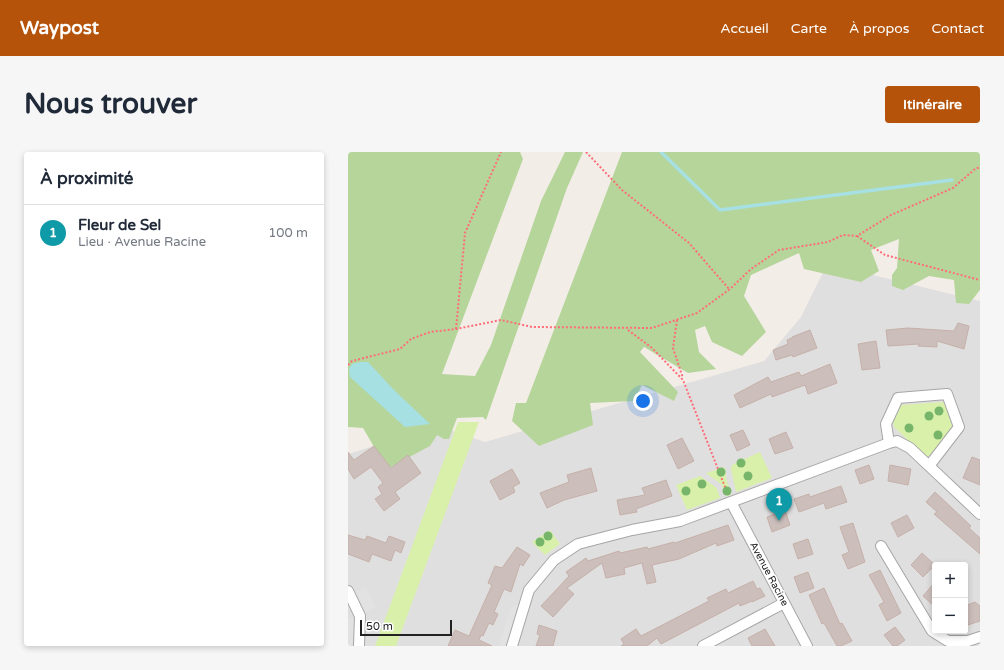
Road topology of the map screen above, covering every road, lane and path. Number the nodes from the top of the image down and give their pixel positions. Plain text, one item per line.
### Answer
1 (502, 152) edge
2 (586, 152) edge
3 (980, 167) edge
4 (857, 236) junction
5 (980, 280) edge
6 (730, 289) junction
7 (677, 320) junction
8 (456, 329) junction
9 (627, 329) junction
10 (348, 365) edge
11 (683, 380) junction
12 (889, 443) junction
13 (929, 466) junction
14 (731, 502) junction
15 (980, 514) edge
16 (881, 546) dead end
17 (348, 591) edge
18 (784, 603) junction
19 (980, 637) edge
20 (359, 646) edge
21 (512, 646) edge
22 (702, 646) edge
23 (807, 646) edge

1 - 8 path
2 - 6 path
3 - 4 path
4 - 5 path
4 - 6 path
6 - 7 path
7 - 9 path
7 - 11 path
8 - 9 path
8 - 10 path
9 - 11 path
11 - 14 path
12 - 13 street
12 - 13 street
12 - 14 street
13 - 15 street
14 - 18 street, Avenue Racine
14 - 21 street
16 - 19 street
17 - 20 street
18 - 22 street
18 - 23 street, Avenue Racine

